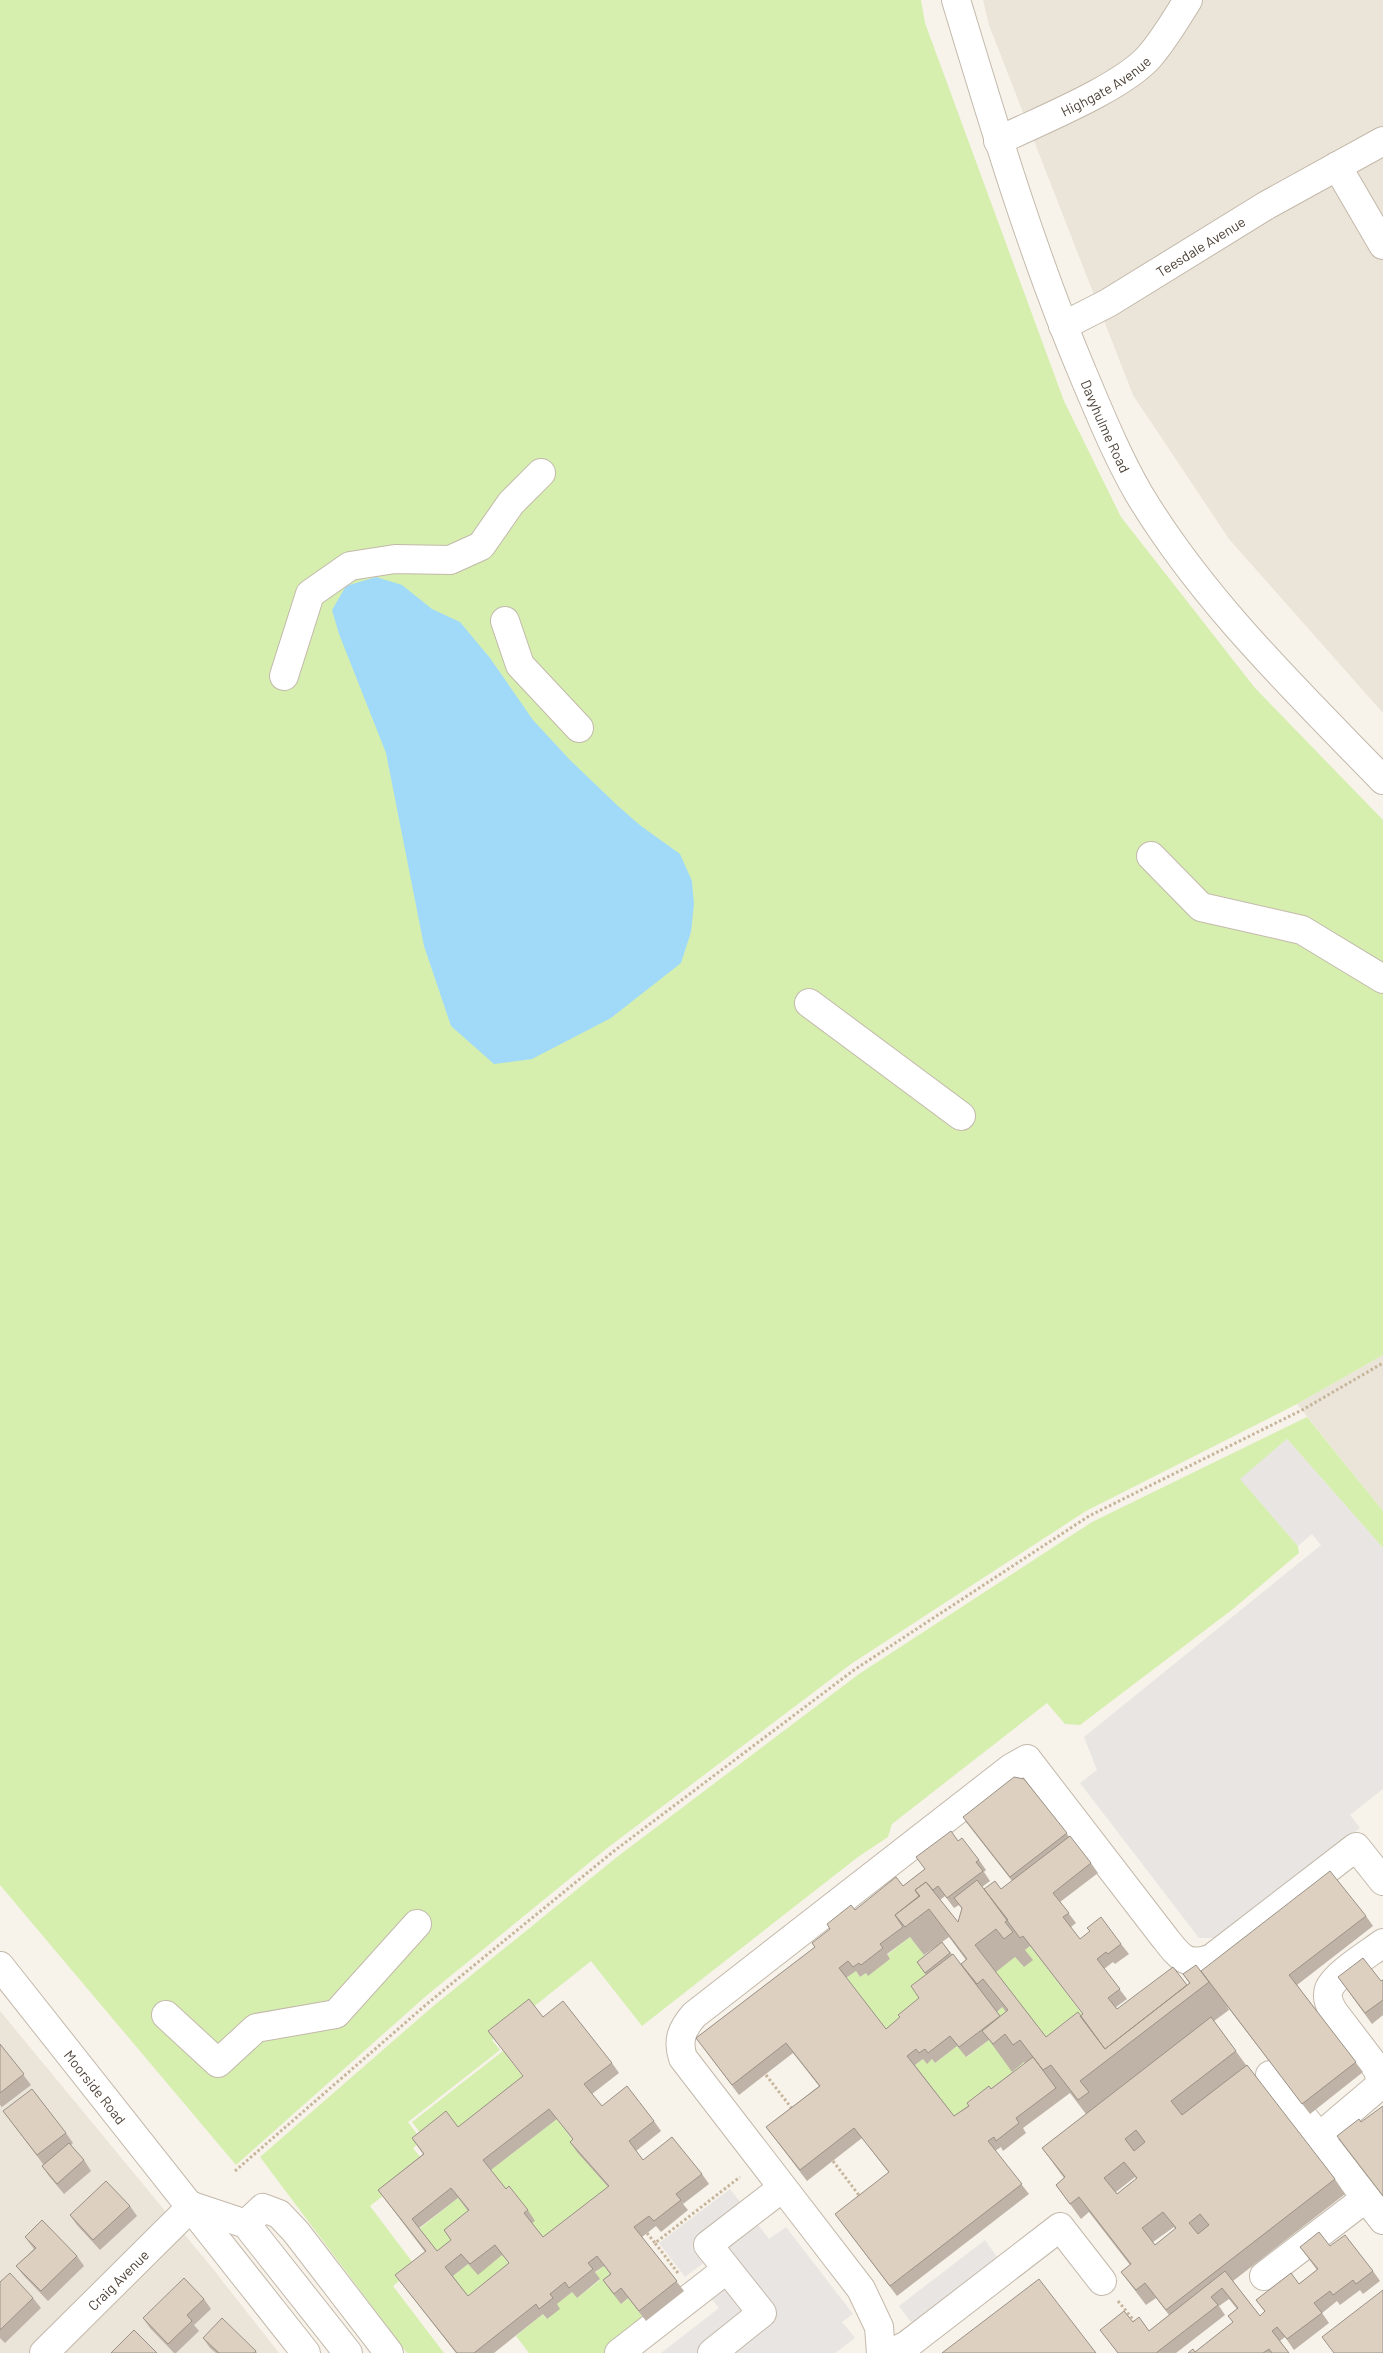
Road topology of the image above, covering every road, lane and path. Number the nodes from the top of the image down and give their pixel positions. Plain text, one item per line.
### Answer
1 (956, 0) edge
2 (1188, 0) edge
3 (1383, 141) edge
4 (998, 142) junction
5 (1337, 166) junction
6 (1383, 245) edge
7 (1063, 326) junction
8 (541, 473) dead end
9 (505, 621) dead end
10 (284, 676) dead end
11 (579, 728) dead end
12 (1383, 780) edge
13 (1151, 856) dead end
14 (1383, 979) edge
15 (809, 1003) dead end
16 (961, 1116) dead end
17 (1383, 1363) edge
18 (1383, 1881) edge
19 (418, 1924) dead end
20 (1383, 1943) edge
21 (0, 1966) edge
22 (166, 2015) dead end
23 (766, 2074) edge
24 (1270, 2075) edge
25 (799, 2117) edge
26 (1319, 2137) junction
27 (833, 2160) edge
28 (235, 2171) dead end
29 (782, 2188) junction
30 (1366, 2198) junction
31 (867, 2205) edge
32 (192, 2206) junction
33 (1383, 2220) edge
34 (246, 2224) junction
35 (647, 2233) edge
36 (655, 2243) dead end
37 (727, 2269) junction
38 (1264, 2276) dead end
39 (1102, 2281) joint
40 (1142, 2330) edge
41 (44, 2353) edge
42 (306, 2353) edge
43 (348, 2353) edge
44 (389, 2353) edge
45 (619, 2353) edge
46 (712, 2353) edge
47 (881, 2353) edge

1 - 4 street, Davyhulme Road
2 - 4 street, Highgate Avenue
3 - 5 street, Teesdale Avenue
4 - 7 street, Davyhulme Road
5 - 6 street
5 - 7 street, Teesdale Avenue
7 - 12 street, Davyhulme Road
8 - 10 street
9 - 11 street
13 - 14 street
15 - 16 street
17 - 28 path
18 - 29 street
19 - 22 street
20 - 26 street
21 - 32 street, Moorside Road
23 - 25 path
24 - 26 street
26 - 30 street
27 - 31 path
29 - 37 street
29 - 47 street
30 - 33 street
30 - 38 street
32 - 34 street
32 - 41 street, Craig Avenue
32 - 42 street, Moorside Road
34 - 43 street
34 - 44 street
35 - 36 path
37 - 45 street
37 - 46 street
39 - 40 path
39 - 47 street

